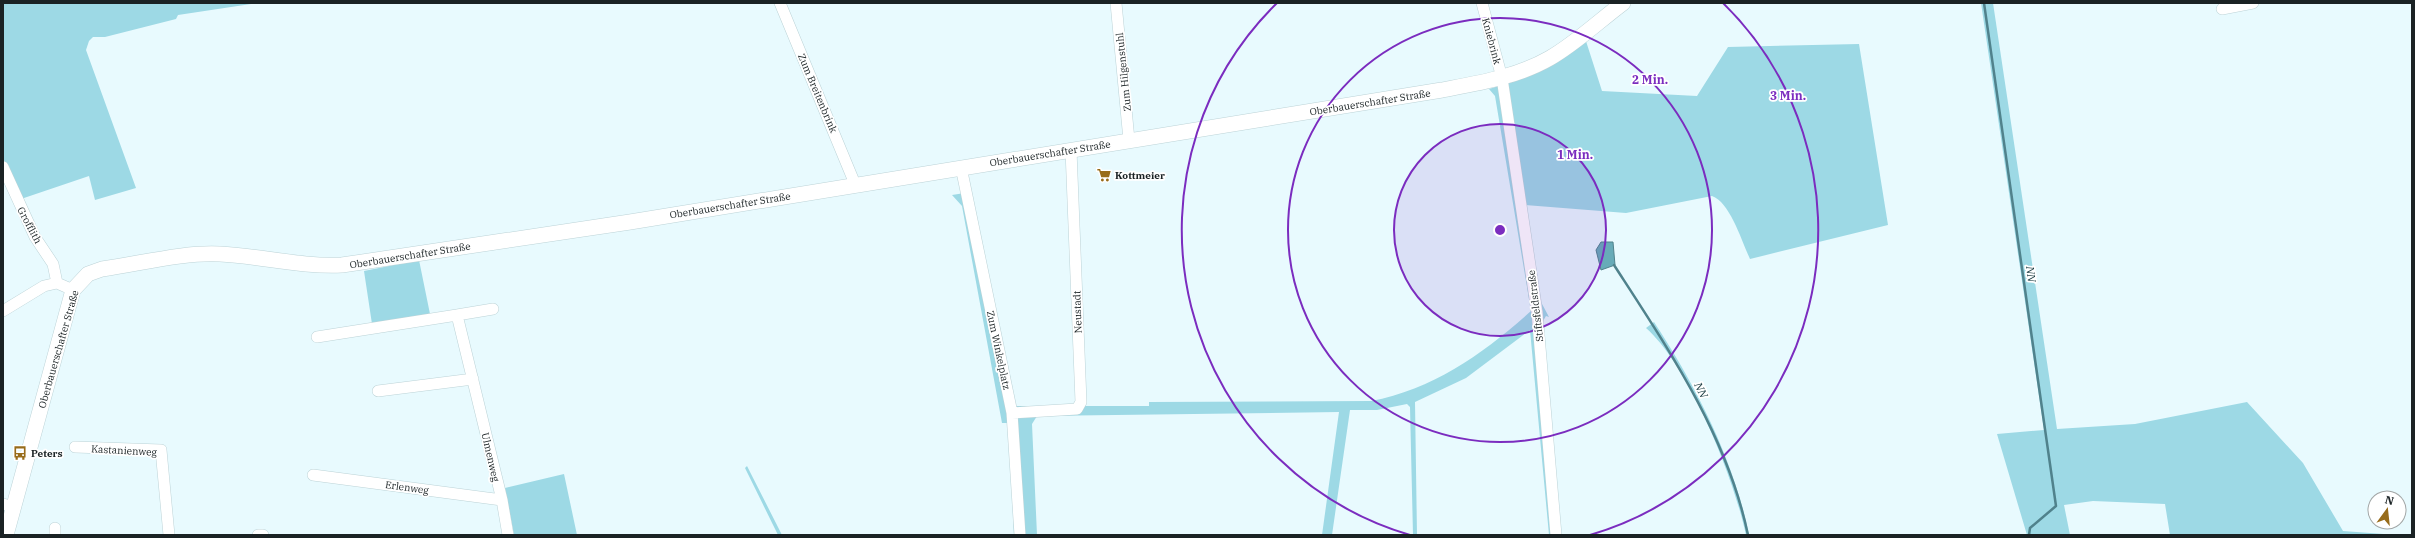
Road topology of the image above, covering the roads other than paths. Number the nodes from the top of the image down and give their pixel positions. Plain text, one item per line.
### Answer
1 (780, 3) edge
2 (1116, 3) edge
3 (1482, 3) edge
4 (1623, 3) edge
5 (2253, 3) edge
6 (2222, 9) dead end
7 (1502, 78) junction
8 (1130, 140) junction
9 (1071, 150) junction
10 (3, 167) edge
11 (961, 167) junction
12 (855, 184) junction
13 (57, 282) junction
14 (73, 290) junction
15 (493, 309) dead end
16 (3, 311) edge
17 (457, 315) junction
18 (317, 337) dead end
19 (473, 379) junction
20 (378, 391) dead end
21 (1012, 413) junction
22 (75, 447) dead end
23 (313, 475) dead end
24 (502, 500) junction
25 (8, 506) edge
26 (6, 535) edge
27 (169, 535) edge
28 (258, 535) edge
29 (263, 535) edge
30 (508, 535) edge
31 (1020, 535) edge
32 (1556, 535) edge

1 - 12 street, Zum Breitenbrink
2 - 8 street, Zum Hilgenstuhl
3 - 7 street, Kniebrink
4 - 7 main road, Oberbauerschafter Straße
5 - 6 street
7 - 8 main road, Oberbauerschafter Straße
7 - 32 street, Stiftsfeldstraße
8 - 9 main road, Oberbauerschafter Straße
9 - 11 main road, Oberbauerschafter Straße
9 - 21 street, Neustadt
10 - 13 street, Grofflith
11 - 12 main road, Oberbauerschafter Straße
11 - 21 street, Zum Winkelplatz
12 - 14 main road, Oberbauerschafter Straße
13 - 14 street
13 - 16 street
14 - 25 main road, Oberbauerschafter Straße
15 - 17 street
17 - 18 street
17 - 19 street, Ulmenweg
19 - 20 street
19 - 24 street, Ulmenweg
21 - 31 street, Zum Winkelplatz
22 - 27 street, Kastanienweg
23 - 24 street, Erlenweg
24 - 30 street, Ulmenweg
25 - 26 main road, Oberbauerschafter Straße
28 - 29 street

